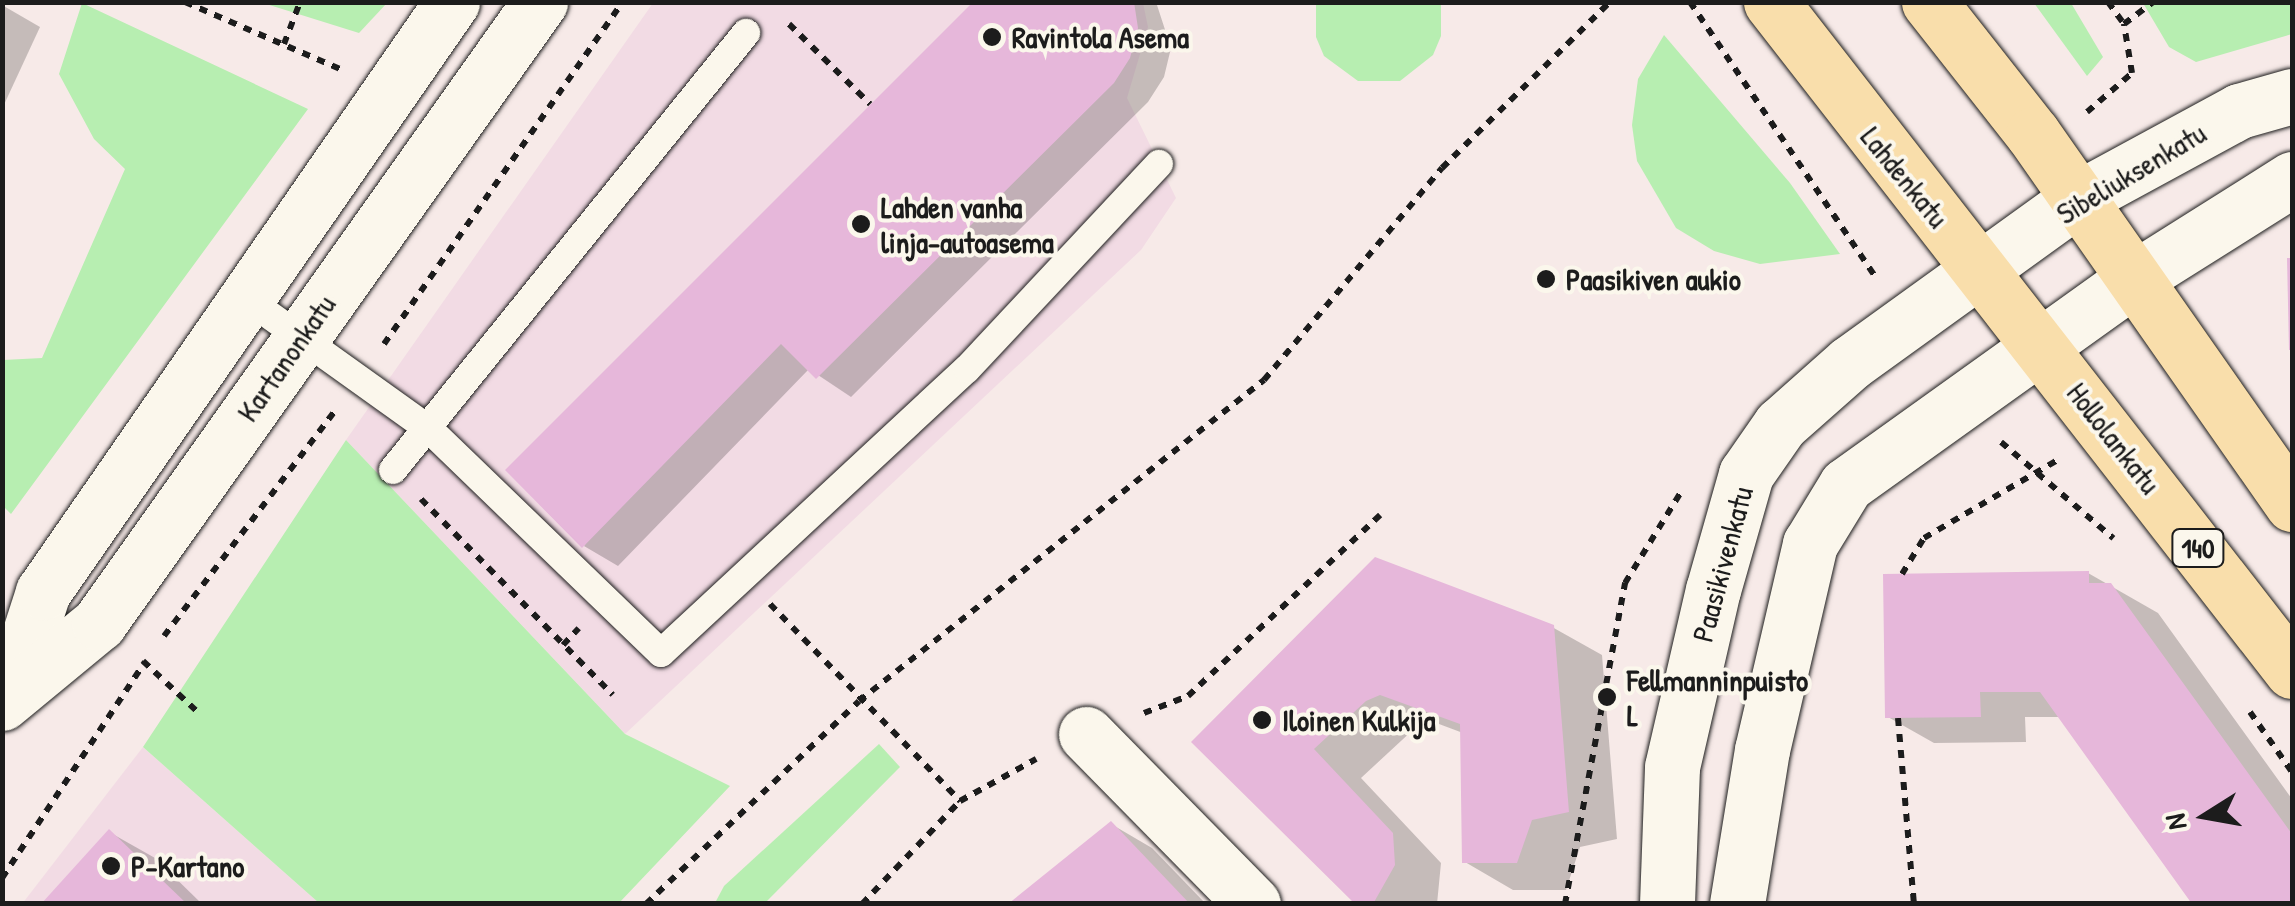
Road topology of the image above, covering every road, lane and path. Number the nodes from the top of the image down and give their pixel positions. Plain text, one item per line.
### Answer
1 (185, 2) edge
2 (300, 2) edge
3 (452, 2) edge
4 (540, 2) edge
5 (624, 2) edge
6 (1610, 2) edge
7 (1690, 2) edge
8 (1770, 2) edge
9 (1928, 2) edge
10 (2108, 2) edge
11 (2153, 2) edge
12 (198, 5) edge
13 (785, 20) dead end
14 (2124, 24) junction
15 (746, 33) dead end
16 (284, 44) junction
17 (350, 74) dead end
18 (2292, 96) edge
19 (870, 104) dead end
20 (2057, 125) junction
21 (1159, 164) dead end
22 (2292, 179) edge
23 (2079, 198) junction
24 (1982, 273) junction
25 (2136, 278) junction
26 (1886, 293) dead end
27 (248, 299) junction
28 (300, 338) junction
29 (2043, 348) junction
30 (358, 382) junction
31 (430, 430) junction
32 (392, 470) joint
33 (2039, 474) dead end
34 (2292, 504) edge
35 (1902, 574) dead end
36 (741, 576) junction
37 (2292, 671) edge
38 (613, 695) dead end
39 (7, 697) edge
40 (859, 701) junction
41 (1898, 718) dead end
42 (1086, 734) dead end
43 (960, 801) dead end
44 (2, 878) edge
45 (646, 904) edge
46 (1253, 904) edge
47 (1667, 904) edge
48 (1737, 904) edge
49 (1914, 904) edge

1 - 12 path
2 - 16 path
3 - 27 street, Kartanonkatu
4 - 28 street, Kartanonkatu
5 - 30 path
6 - 40 path
7 - 26 path
8 - 24 main road, Lahdenkatu / 140
9 - 20 main road
10 - 14 path
11 - 14 path
12 - 16 path
13 - 19 path
14 - 20 path
15 - 31 lane
16 - 17 path
18 - 23 street, Sibeliuksenkatu
20 - 23 main road
21 - 36 lane
22 - 25 street
23 - 24 street, Sibeliuksenkatu
23 - 25 main road
24 - 29 main road, Lahdenkatu / 140
24 - 47 street, Paasikivenkatu
25 - 29 street
25 - 34 main road
27 - 28 lane
27 - 39 street, Kartanonkatu
28 - 30 lane
28 - 39 street, Kartanonkatu
29 - 37 main road, Hollolankatu / 140
29 - 48 street
30 - 31 lane
30 - 44 path
31 - 32 lane
31 - 36 lane
32 - 38 path
33 - 35 path
36 - 40 path
40 - 43 path
40 - 45 path
41 - 49 path
42 - 46 street

